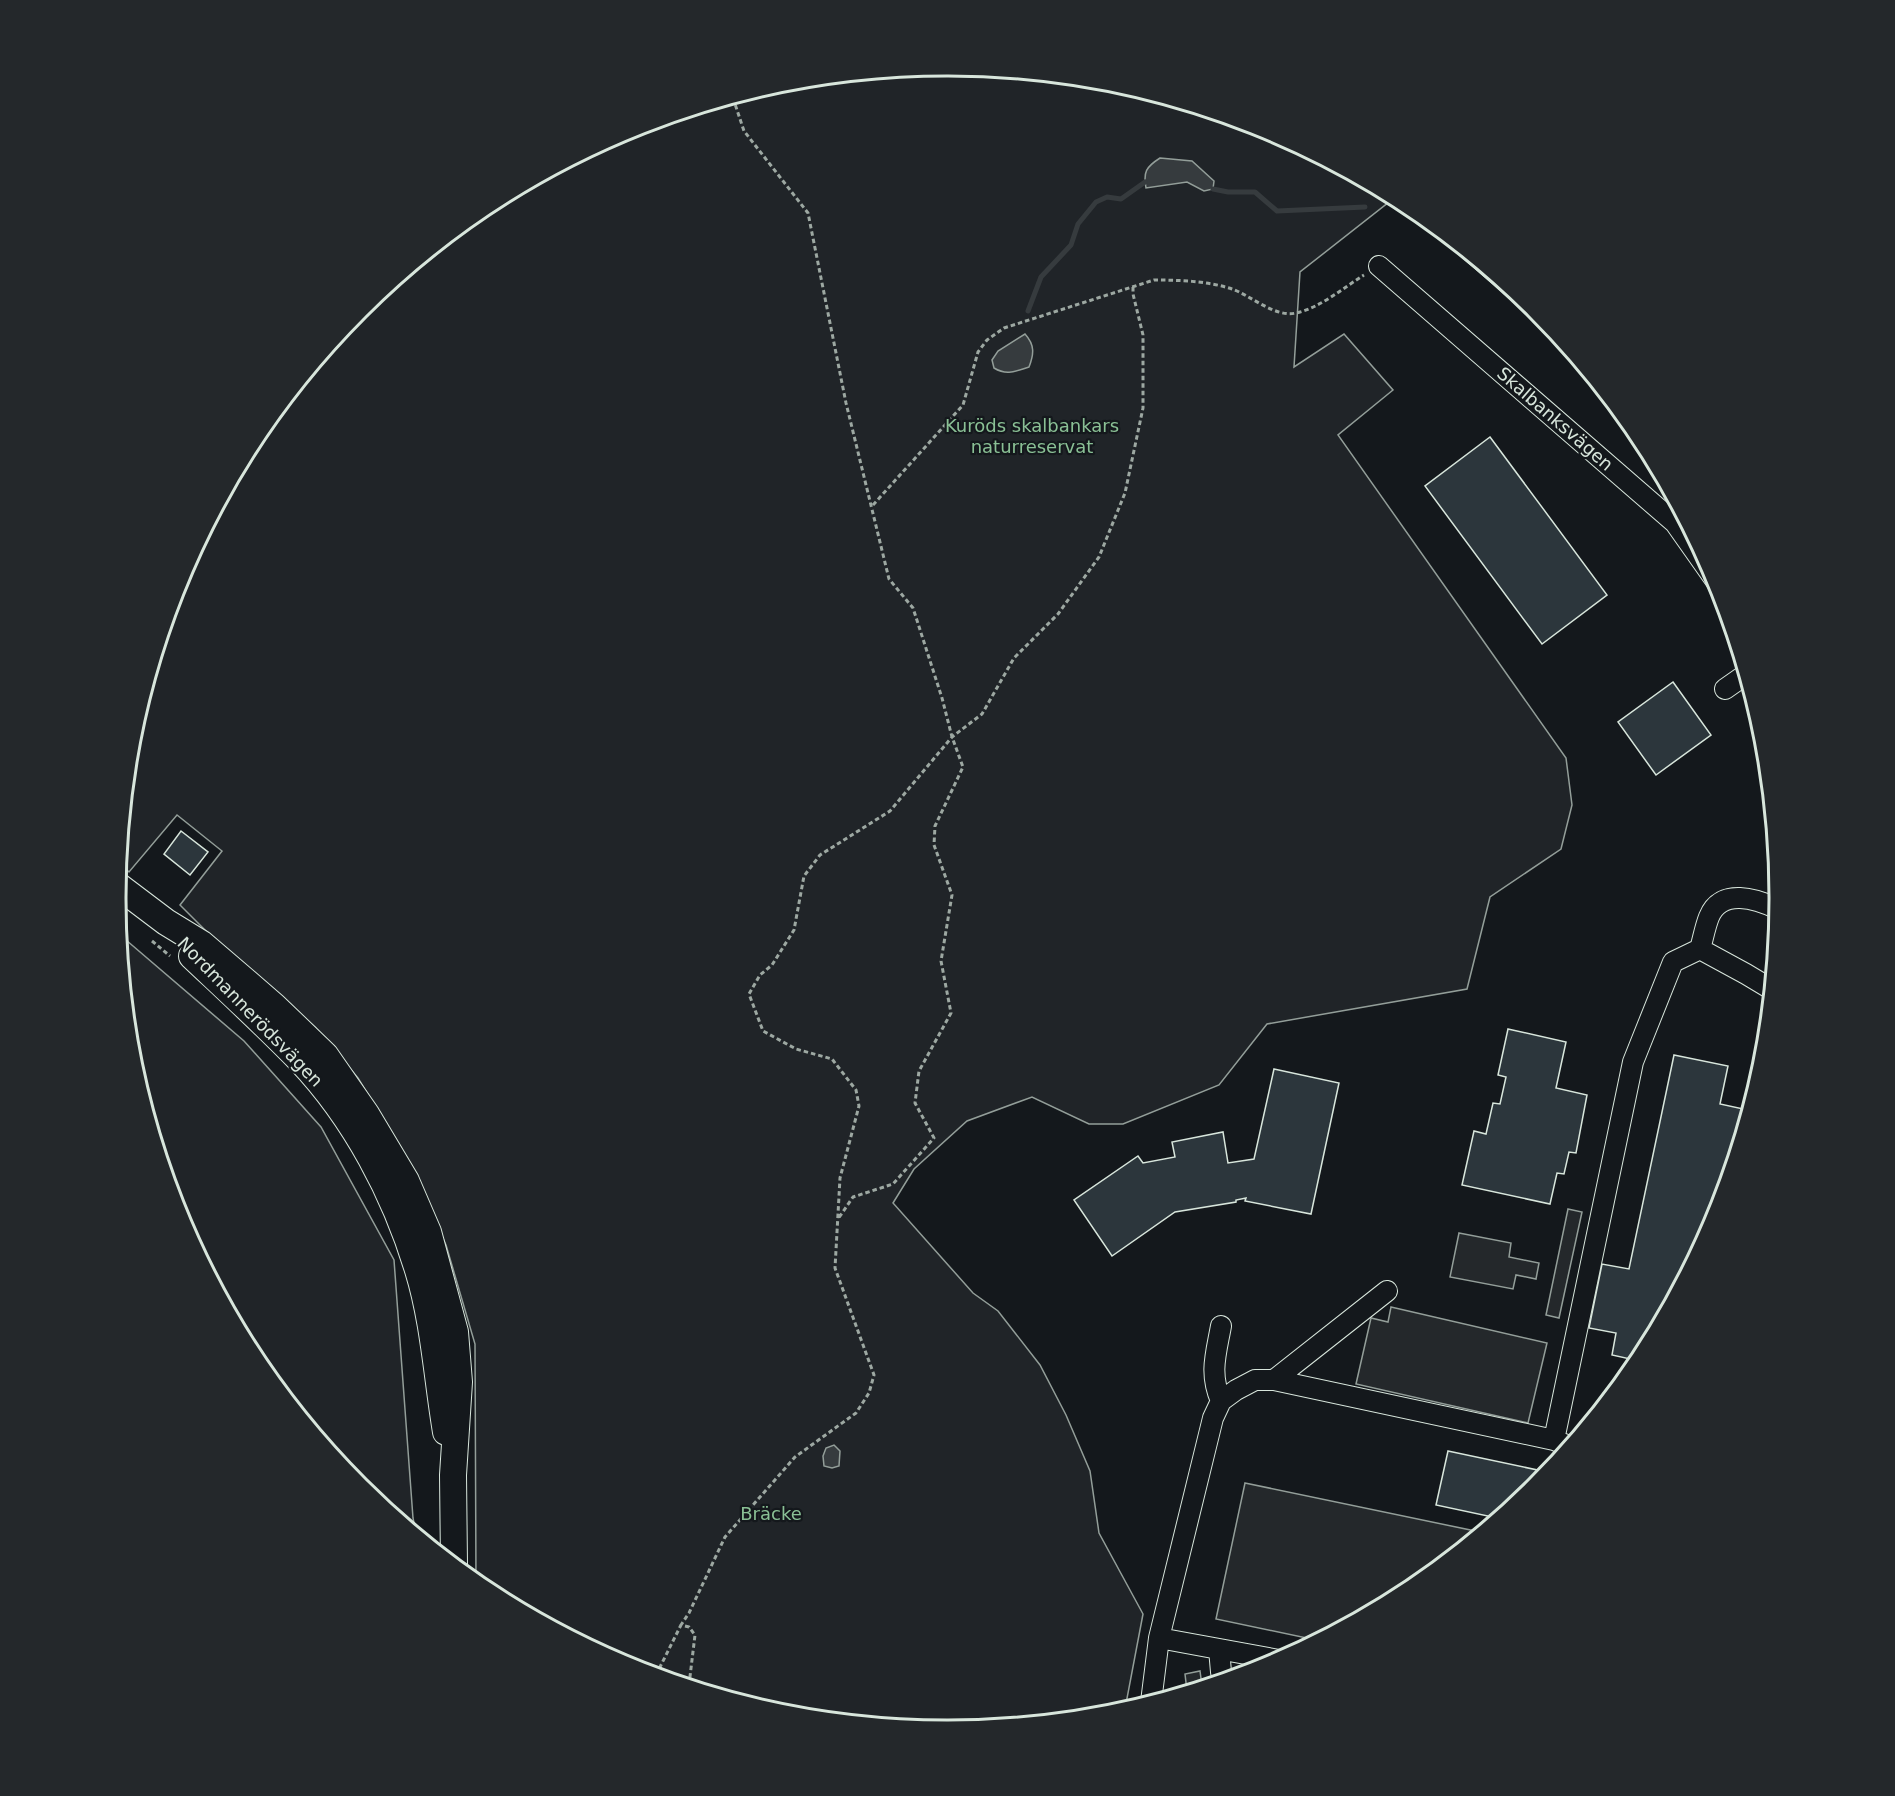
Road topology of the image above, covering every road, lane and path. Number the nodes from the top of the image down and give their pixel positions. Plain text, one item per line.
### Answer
1 (735, 104) edge
2 (1379, 266) joint
3 (1133, 285) junction
4 (873, 505) junction
5 (1685, 537) edge
6 (1739, 679) edge
7 (1725, 689) dead end
8 (952, 737) junction
9 (126, 895) edge
10 (1769, 905) edge
11 (155, 928) junction
12 (1700, 949) junction
13 (170, 956) dead end
14 (1764, 985) edge
15 (837, 1220) junction
16 (1387, 1291) dead end
17 (1221, 1326) dead end
18 (1274, 1380) junction
19 (1221, 1401) junction
20 (1561, 1443) edge
21 (454, 1555) edge
22 (681, 1625) junction
23 (1159, 1638) junction
24 (1219, 1649) junction
25 (1262, 1657) edge
26 (660, 1667) edge
27 (1221, 1672) edge
28 (691, 1678) edge
29 (1152, 1694) edge

1 - 4 path
2 - 3 path
2 - 5 street, Skalbanksvägen
3 - 4 path
3 - 8 path
4 - 8 path
6 - 7 street
8 - 15 path
8 - 15 path
9 - 11 main road, Nordmannerödsvägen
10 - 12 street
11 - 13 path
11 - 21 main road, Nordmannerödsvägen
12 - 14 street
12 - 20 street
15 - 22 path
16 - 18 street
17 - 19 street
18 - 19 street
18 - 20 street
19 - 23 street
22 - 26 path
22 - 28 path
23 - 24 street
23 - 29 street
24 - 25 street
24 - 27 street

